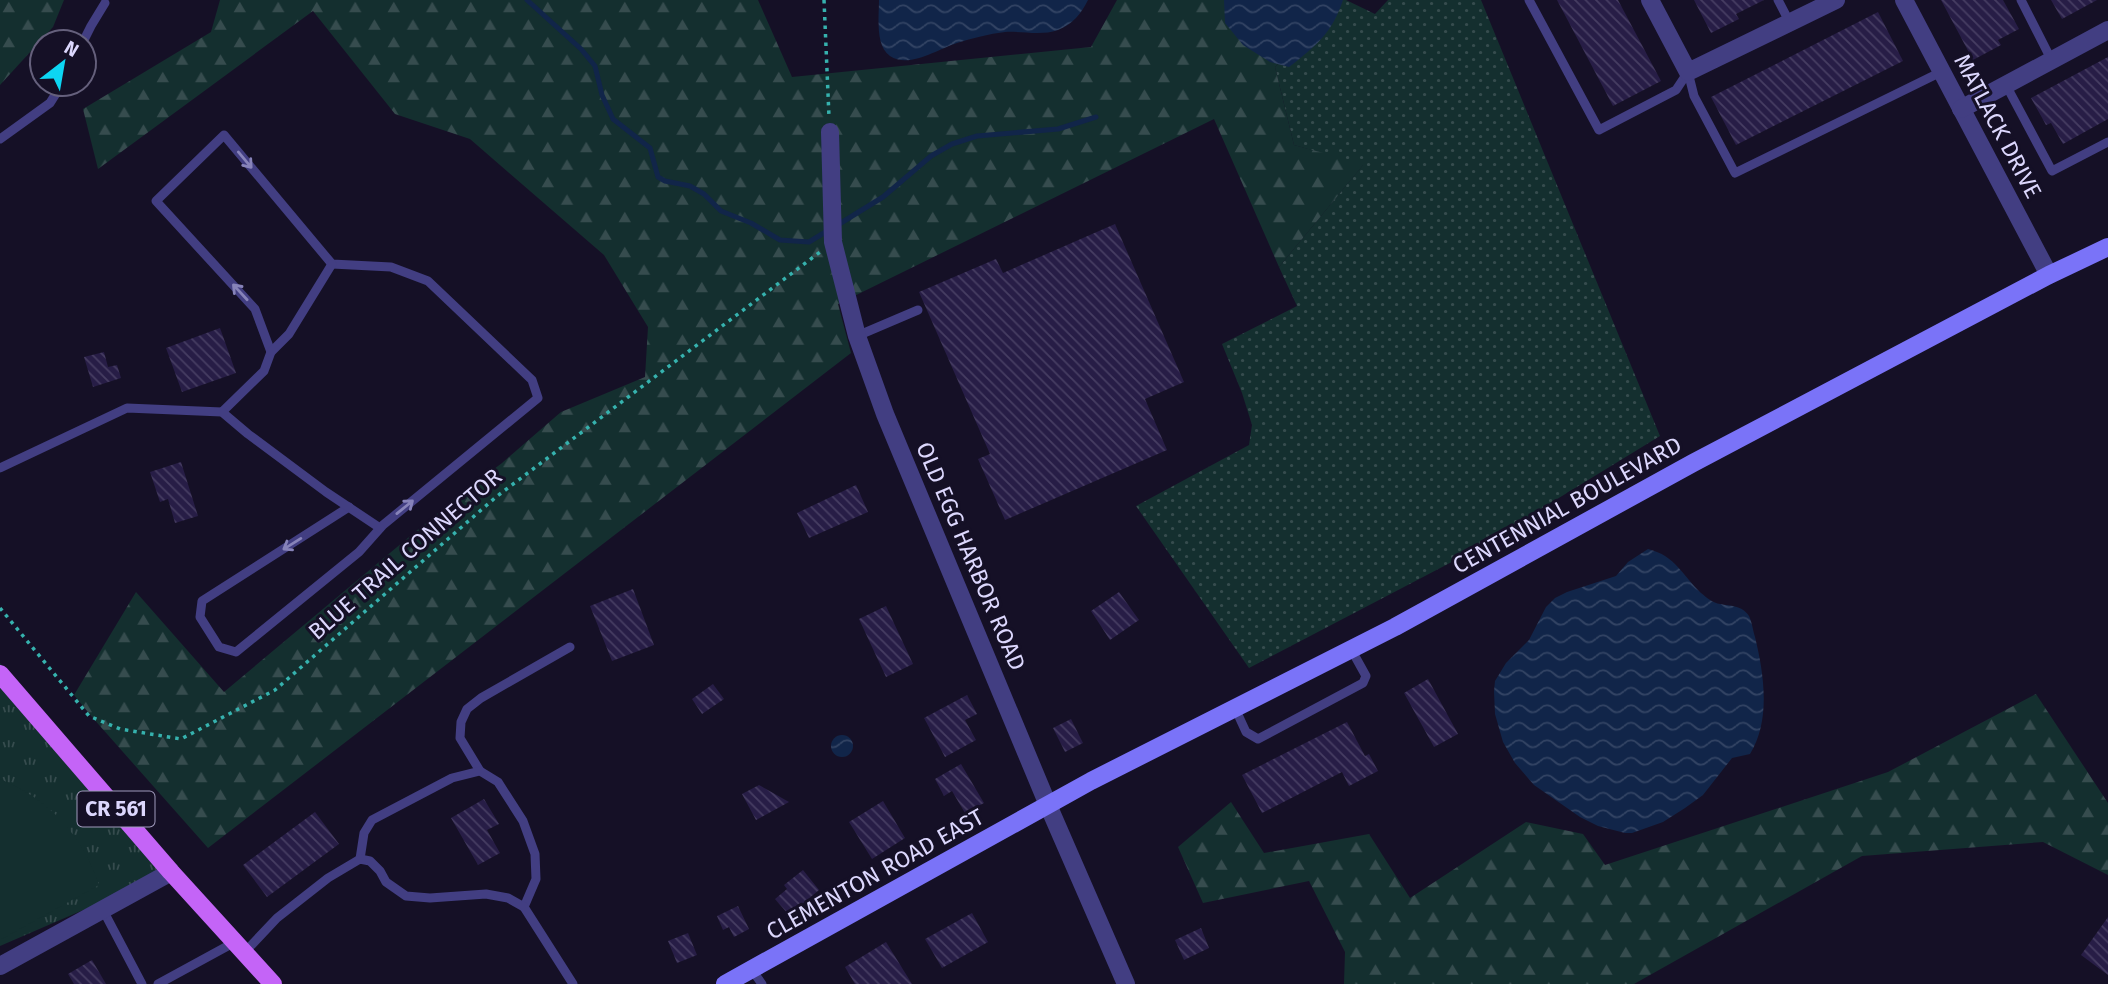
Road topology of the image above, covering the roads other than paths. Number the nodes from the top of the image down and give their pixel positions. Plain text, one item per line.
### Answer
1 (1529, 0) edge
2 (1650, 0) edge
3 (1778, 0) edge
4 (1836, 0) edge
5 (1904, 0) edge
6 (2021, 0) edge
7 (105, 3) dead end
8 (1790, 23) junction
9 (89, 28) edge
10 (2108, 30) edge
11 (2052, 61) junction
12 (1688, 72) junction
13 (1941, 72) junction
14 (2006, 85) junction
15 (53, 98) edge
16 (1961, 109) junction
17 (830, 132) road end
18 (0, 139) edge
19 (2108, 142) edge
20 (2108, 247) edge
21 (332, 264) junction
22 (2049, 275) junction
23 (918, 310) dead end
24 (857, 336) junction
25 (271, 352) junction
26 (222, 412) junction
27 (0, 468) edge
28 (349, 507) junction
29 (380, 528) junction
30 (570, 648) dead end
31 (1351, 649) junction
32 (0, 674) edge
33 (1235, 708) junction
34 (480, 771) junction
35 (1048, 805) junction
36 (360, 859) junction
37 (171, 872) junction
38 (524, 907) junction
39 (103, 910) junction
40 (239, 947) junction
41 (0, 966) edge
42 (757, 977) edge
43 (142, 984) edge
44 (158, 984) edge
45 (273, 984) edge
46 (573, 984) edge
47 (726, 984) edge
48 (1126, 984) edge

1 - 12 lane
2 - 12 street
3 - 8 lane
4 - 8 street
5 - 13 street, MATLACK DRIVE
6 - 11 lane
7 - 9 lane
8 - 12 street
10 - 11 street
11 - 14 street
12 - 13 lane
13 - 16 street, MATLACK DRIVE
14 - 16 street
14 - 19 lane
15 - 18 lane
16 - 22 street, MATLACK DRIVE
17 - 24 street, OLD EGG HARBOR ROAD
20 - 22 main road, CENTENNIAL BOULEVARD
21 - 25 lane
25 -> 21 lane
29 -> 21 lane
22 - 31 main road, CENTENNIAL BOULEVARD
23 - 24 lane
24 - 35 street, OLD EGG HARBOR ROAD
25 - 26 lane
26 - 27 lane
26 - 28 lane
28 - 29 lane
28 -> 29 lane
30 - 34 lane
31 - 33 main road, CENTENNIAL BOULEVARD
31 - 33 lane
32 - 37 main road, CR 561
33 - 35 main road, CENTENNIAL BOULEVARD
34 - 36 lane
34 - 38 lane
35 - 42 main road, CLEMENTON ROAD EAST
35 - 48 street, OLD EGG HARBOR ROAD
36 - 38 lane
36 - 40 lane
37 - 39 street
37 - 40 main road, CR 561
38 - 46 lane
39 - 41 street
39 - 43 lane
40 - 44 lane
40 - 45 main road, CR 561
42 - 47 main road, CLEMENTON ROAD EAST

